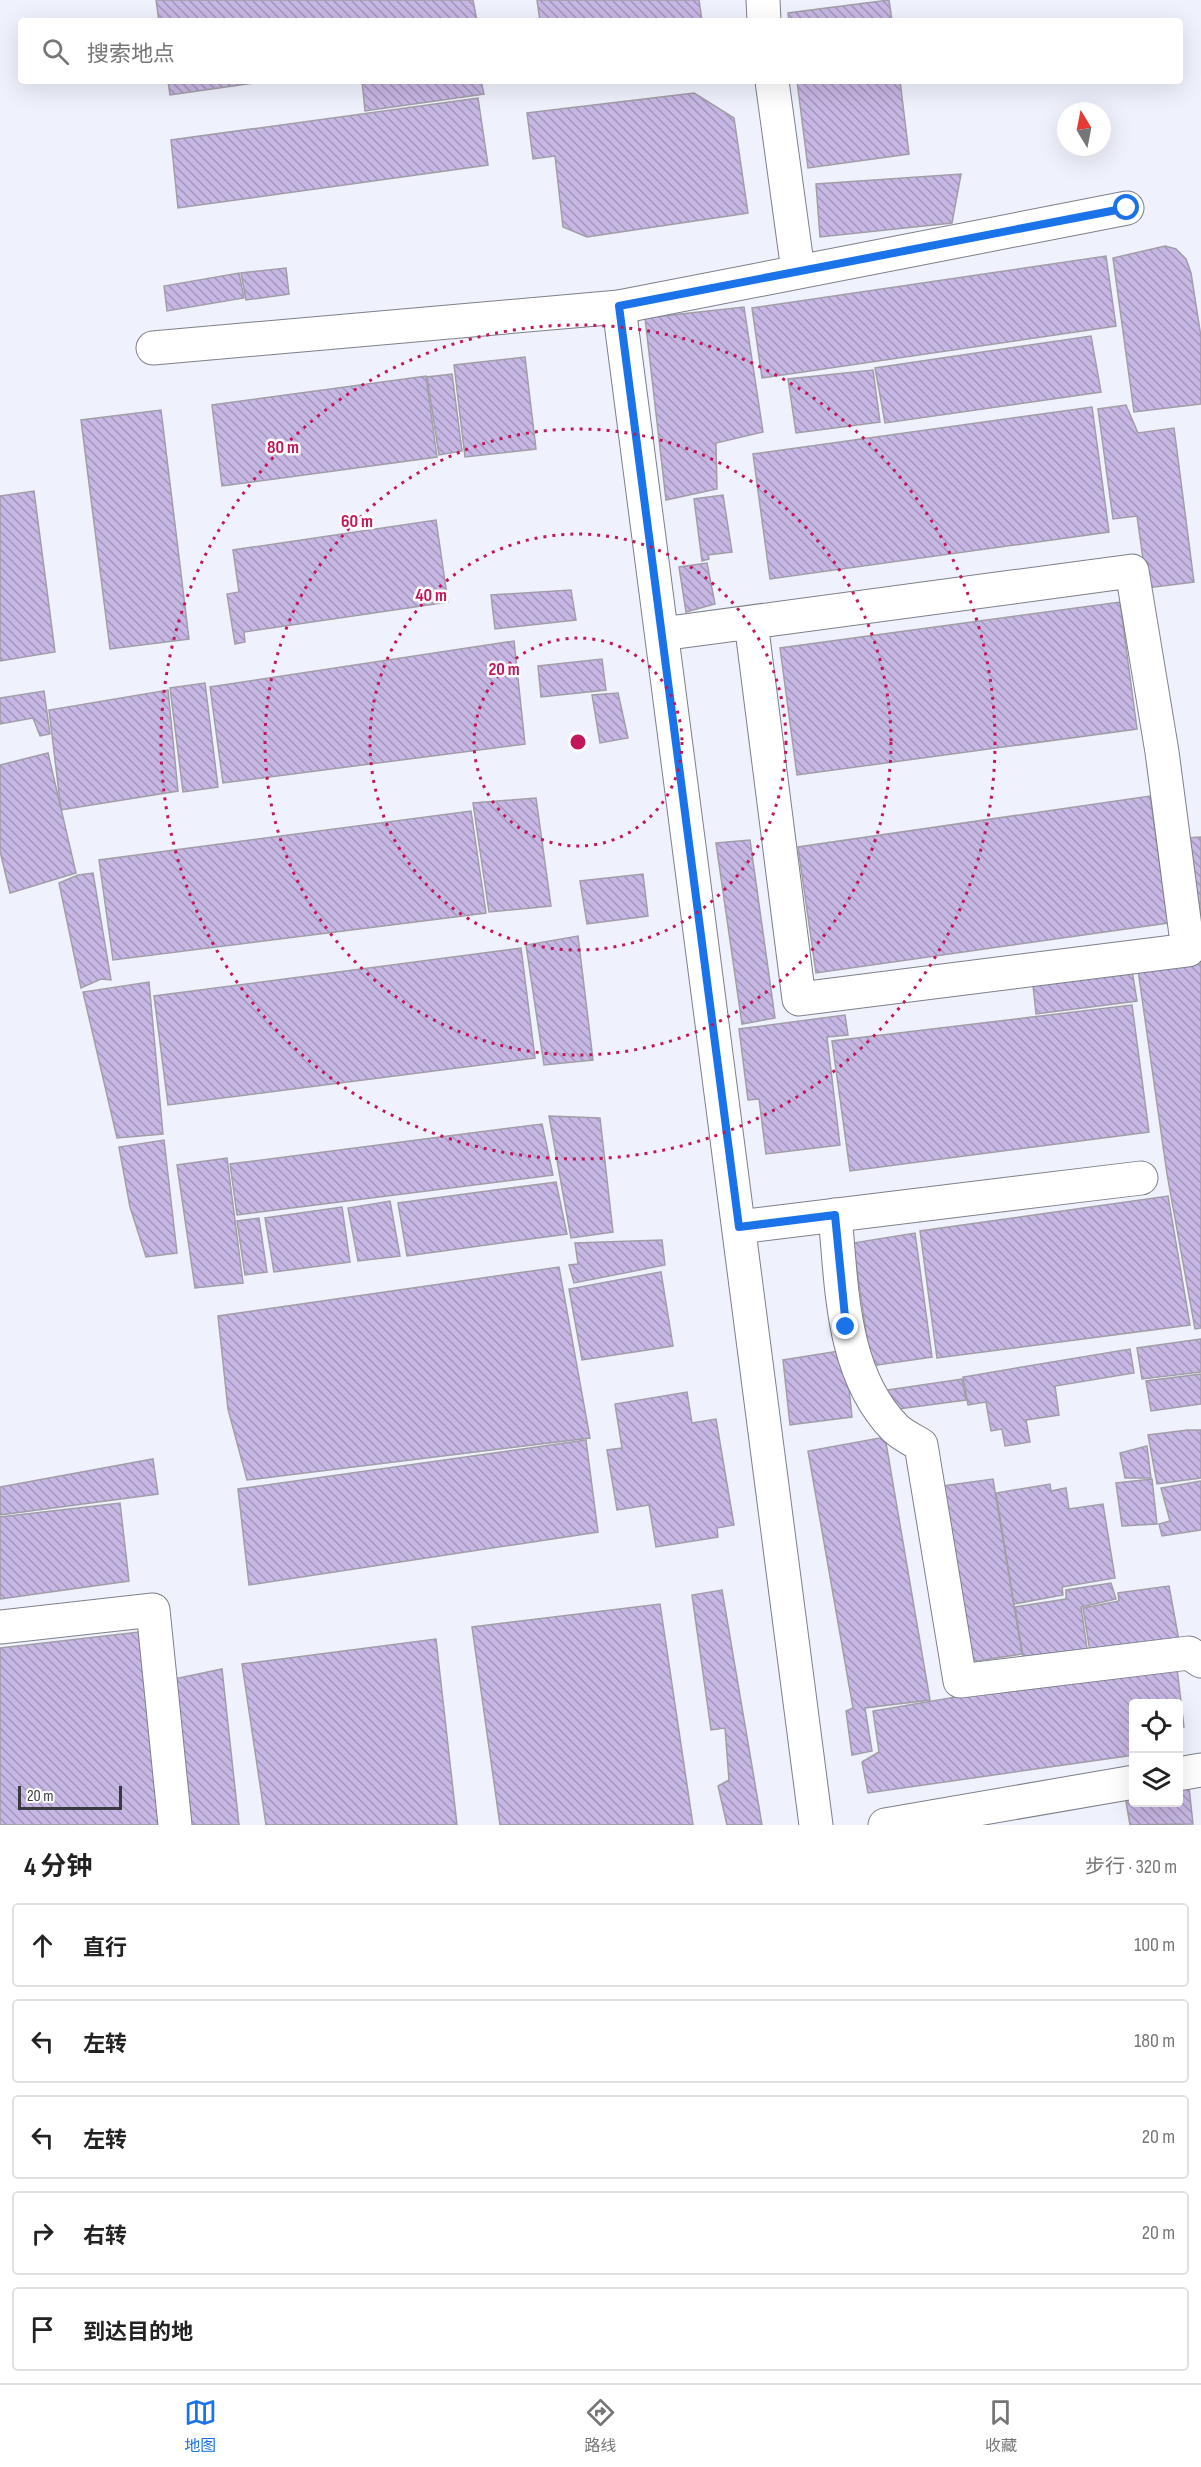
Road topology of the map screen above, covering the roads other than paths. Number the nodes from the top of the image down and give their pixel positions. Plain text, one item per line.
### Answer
1 (763, 0) edge
2 (764, 18) edge
3 (772, 84) edge
4 (1127, 208) dead end
5 (798, 271) junction
6 (619, 306) junction
7 (153, 348) dead end
8 (751, 622) junction
9 (669, 633) dead end
10 (1141, 1178) dead end
11 (835, 1215) junction
12 (739, 1227) junction
13 (0, 1627) edge
14 (1201, 1660) edge
15 (1201, 1770) edge
16 (1183, 1773) edge
17 (1129, 1783) edge
18 (1009, 1814) edge
19 (175, 1825) edge
20 (816, 1825) edge
21 (885, 1825) edge

1 - 2 street
3 - 5 street
4 - 5 street
5 - 6 street
6 - 7 street
6 - 12 street
8 - 8 street
8 - 9 street
10 - 11 street
11 - 12 street
11 - 14 street
12 - 20 street
13 - 19 street
15 - 16 street
17 - 18 street
18 - 21 street

